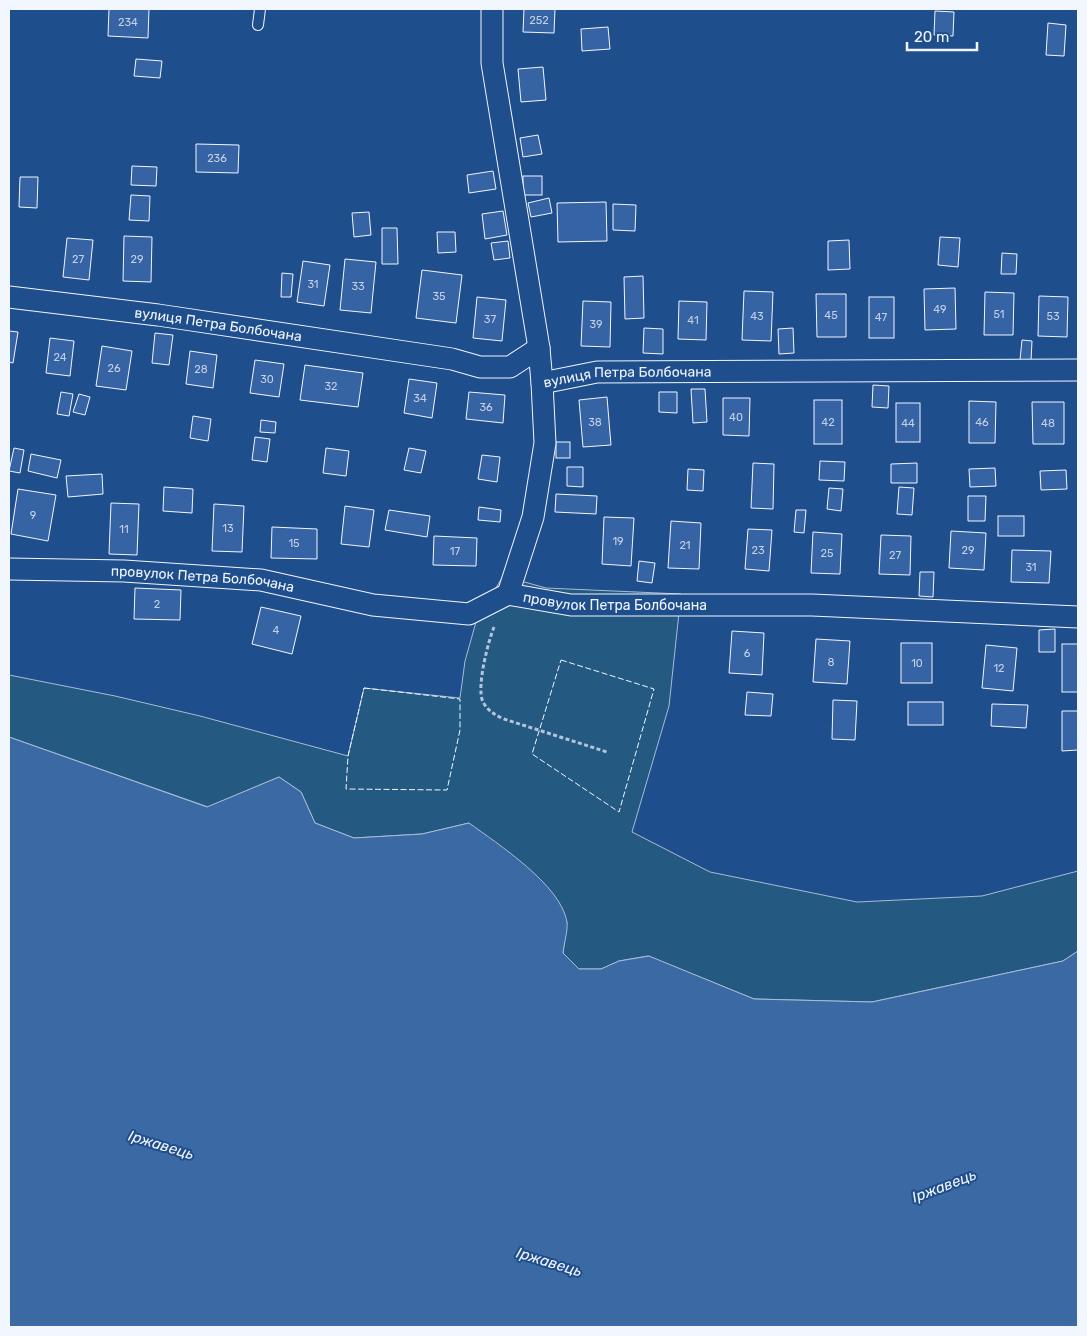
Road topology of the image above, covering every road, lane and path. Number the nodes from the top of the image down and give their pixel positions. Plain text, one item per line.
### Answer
1 (260, 9) edge
2 (492, 9) edge
3 (258, 25) dead end
4 (9, 297) edge
5 (539, 348) junction
6 (1078, 370) edge
7 (542, 383) junction
8 (9, 569) edge
9 (508, 594) junction
10 (1078, 617) edge
11 (607, 752) dead end

1 - 3 lane
2 - 5 street
4 - 5 street, вулиця Петра Болбочана
5 - 7 street, вулиця Петра Болбочана
6 - 7 street, вулиця Петра Болбочана
7 - 9 street
8 - 9 street, провулок Петра Болбочана
9 - 10 street, провулок Петра Болбочана
9 - 11 path

